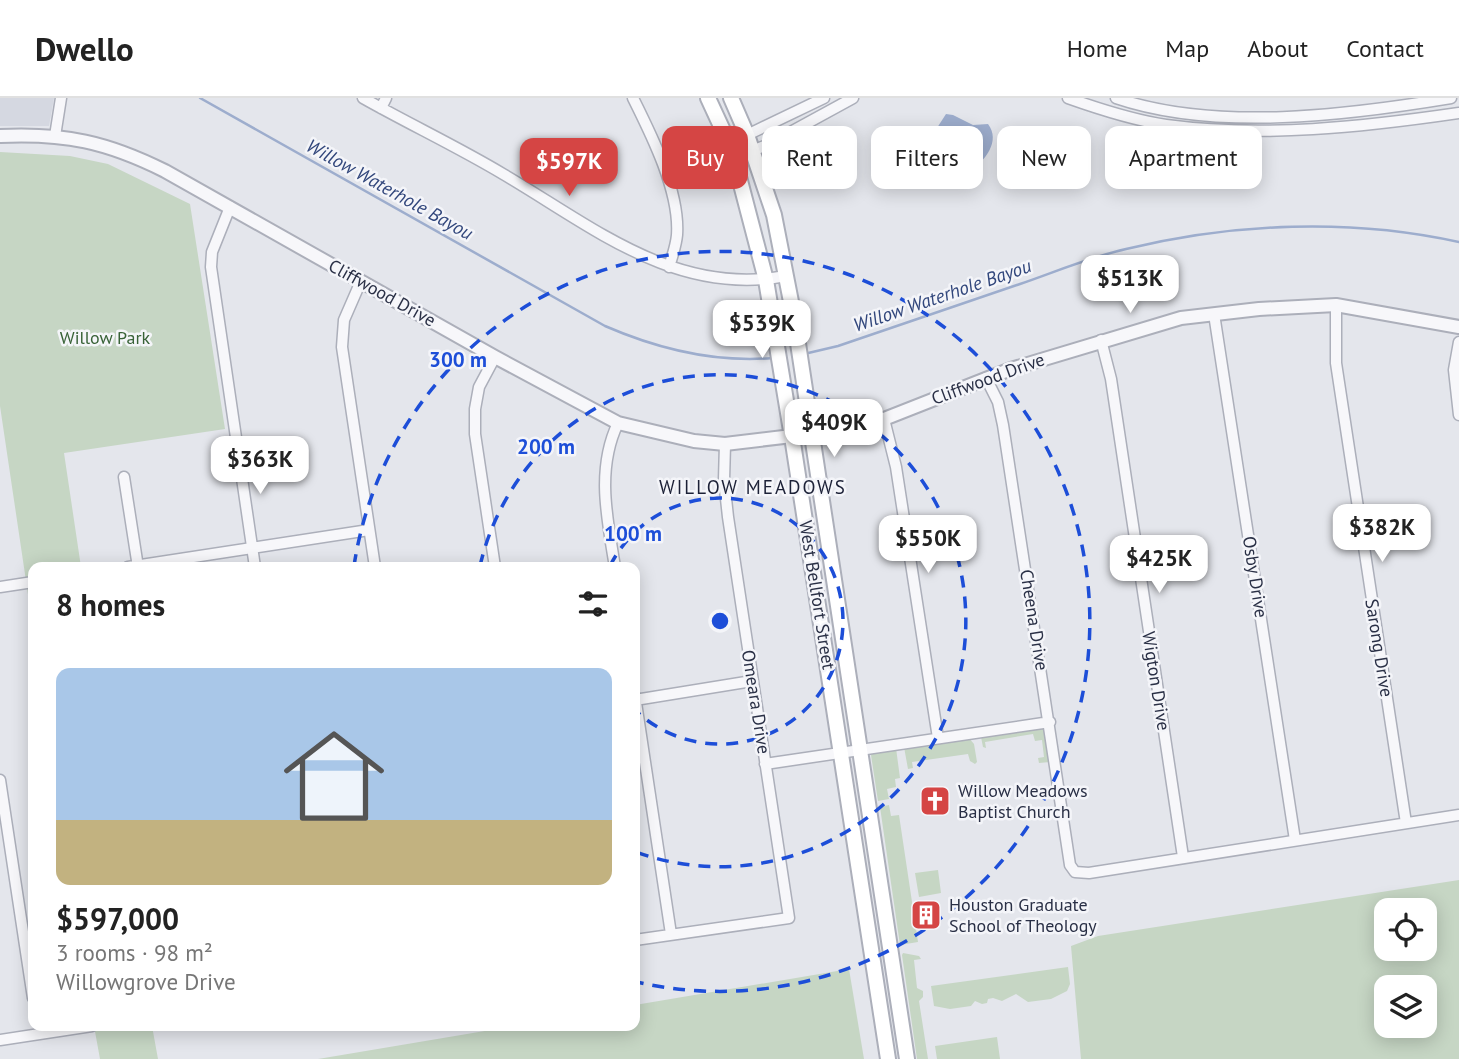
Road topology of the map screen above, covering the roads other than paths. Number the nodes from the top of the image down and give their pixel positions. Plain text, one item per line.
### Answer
1 (61, 98) edge
2 (363, 98) edge
3 (633, 98) edge
4 (708, 98) edge
5 (731, 98) edge
6 (824, 98) edge
7 (853, 98) edge
8 (1068, 98) edge
9 (1116, 98) edge
10 (1451, 98) edge
11 (383, 103) edge
12 (1377, 109) junction
13 (1459, 113) edge
14 (1227, 115) junction
15 (1376, 124) junction
16 (721, 126) edge
17 (743, 126) edge
18 (1189, 126) edge
19 (1226, 126) edge
20 (1262, 129) edge
21 (748, 135) edge
22 (0, 136) edge
23 (55, 136) junction
24 (748, 138) edge
25 (748, 151) edge
26 (752, 151) junction
27 (742, 189) edge
28 (230, 207) junction
29 (669, 267) junction
30 (786, 276) junction
31 (766, 280) junction
32 (361, 281) junction
33 (1336, 305) junction
34 (1214, 314) junction
35 (1459, 327) edge
36 (1101, 340) junction
37 (1459, 342) edge
38 (495, 357) junction
39 (986, 378) junction
40 (1459, 415) edge
41 (884, 419) junction
42 (618, 422) junction
43 (812, 432) junction
44 (792, 436) junction
45 (725, 444) junction
46 (124, 477) dead end
47 (369, 530) junction
48 (252, 548) junction
49 (135, 562) edge
50 (161, 562) edge
51 (254, 562) edge
52 (374, 562) edge
53 (494, 562) edge
54 (614, 562) edge
55 (28, 583) edge
56 (0, 587) edge
57 (835, 589) junction
58 (817, 593) junction
59 (752, 681) junction
60 (640, 697) edge
61 (1050, 722) junction
62 (640, 731) edge
63 (938, 738) junction
64 (859, 750) junction
65 (841, 753) junction
66 (765, 764) junction
67 (0, 780) edge
68 (1459, 815) edge
69 (1406, 823) junction
70 (1295, 840) junction
71 (1183, 858) junction
72 (671, 934) junction
73 (640, 939) edge
74 (891, 951) junction
75 (871, 954) junction
76 (28, 965) edge
77 (34, 1031) edge
78 (0, 1040) edge
79 (888, 1059) edge
80 (907, 1059) edge

1 - 23 street
2 - 11 street
3 - 29 street
4 - 16 main road, West Bellfort Street
5 - 17 main road, West Bellfort Street
6 - 21 street
7 - 26 street
8 - 18 street
9 - 14 street
10 - 12 street
11 - 29 street
12 - 14 street
12 - 15 street
13 - 15 street
14 - 19 street
15 - 20 street
22 - 23 street, Cliffwood Drive
23 - 28 street, Cliffwood Drive
24 - 26 main road, West Bellfort Street
25 - 26 street
26 - 30 main road, West Bellfort Street
27 - 31 main road, West Bellfort Street
28 - 32 street, Cliffwood Drive
28 - 48 street
29 - 31 street
30 - 31 street
30 - 43 main road, West Bellfort Street
31 - 44 main road, West Bellfort Street
32 - 38 street, Cliffwood Drive
32 - 47 street
33 - 34 street, Cliffwood Drive
33 - 35 street, Cliffwood Drive
33 - 69 street, Sarong Drive
34 - 36 street, Cliffwood Drive
34 - 70 street, Osby Drive
36 - 39 street, Cliffwood Drive
36 - 71 street, Wigton Drive
37 - 40 street
38 - 42 street, Cliffwood Drive
38 - 53 street
39 - 41 street, Cliffwood Drive
39 - 61 street, Cheena Drive
41 - 43 street, Cliffwood Drive
41 - 63 street
42 - 45 street, Cliffwood Drive
42 - 54 street
43 - 44 street, Cliffwood Drive
43 - 57 main road, West Bellfort Street
44 - 45 street, Cliffwood Drive
44 - 58 main road, West Bellfort Street
45 - 59 street, Omeara Drive
46 - 49 street
47 - 48 street
47 - 52 street
48 - 50 street
48 - 51 street
55 - 56 street
57 - 58 main road
57 - 64 main road, West Bellfort Street
58 - 65 main road, West Bellfort Street
59 - 60 street
59 - 66 street, Omeara Drive
61 - 63 street
61 - 71 street, Cheena Drive
62 - 72 street
63 - 64 street
64 - 65 street
64 - 74 main road, West Bellfort Street
65 - 66 street
65 - 75 main road, West Bellfort Street
66 - 72 street, Omeara Drive
67 - 76 street
68 - 69 street
69 - 70 street
70 - 71 street
72 - 73 street
74 - 75 main road
74 - 80 main road, West Bellfort Street
75 - 79 main road, West Bellfort Street
77 - 78 street

